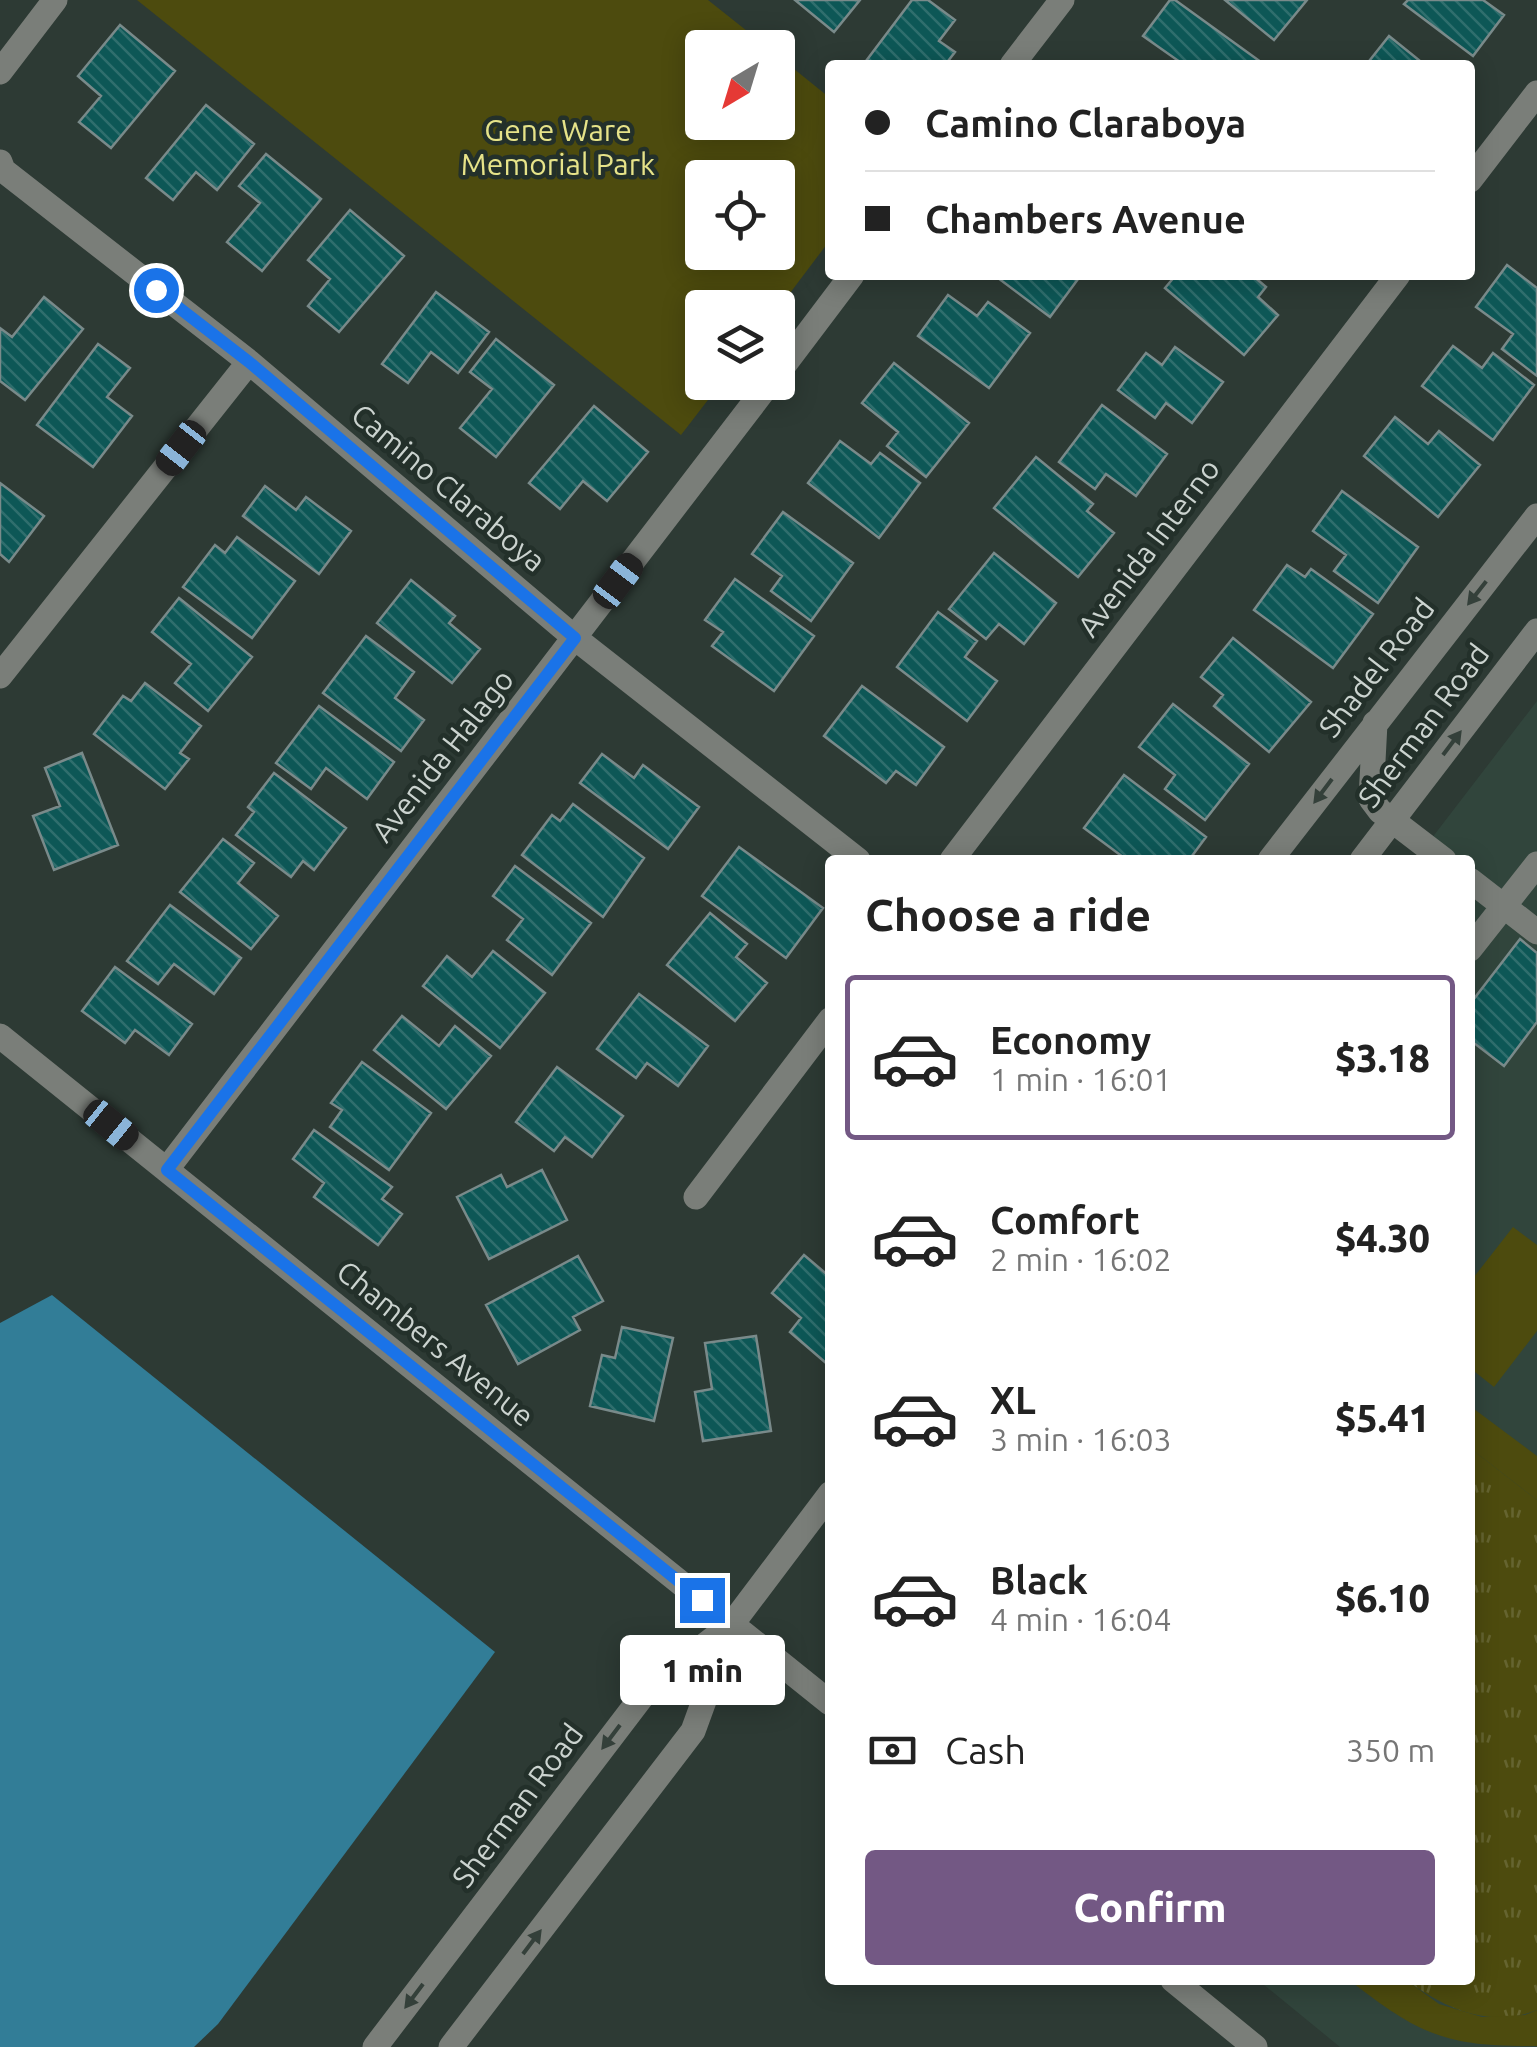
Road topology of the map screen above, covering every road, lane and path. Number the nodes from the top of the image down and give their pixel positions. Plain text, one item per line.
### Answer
1 (55, 0) edge
2 (1059, 1) edge
3 (1016, 60) edge
4 (0, 72) edge
5 (1537, 92) edge
6 (0, 162) edge
7 (1475, 173) edge
8 (848, 280) edge
9 (1394, 280) edge
10 (795, 350) edge
11 (249, 362) junction
12 (756, 400) edge
13 (1537, 516) edge
14 (1537, 631) edge
15 (575, 638) junction
16 (0, 676) edge
17 (1375, 723) junction
18 (1392, 820) junction
19 (852, 855) edge
20 (956, 855) edge
21 (1274, 855) edge
22 (1366, 855) edge
23 (1438, 855) edge
24 (1537, 864) edge
25 (1475, 884) edge
26 (1504, 906) junction
27 (1537, 932) edge
28 (1475, 943) edge
29 (825, 1027) edge
30 (0, 1036) edge
31 (167, 1170) junction
32 (696, 1197) dead end
33 (825, 1501) edge
34 (732, 1624) junction
35 (825, 1698) edge
36 (1179, 1985) edge
37 (376, 2047) edge
38 (451, 2047) edge
39 (1256, 2047) edge

1 - 4 street
2 - 3 street
5 - 7 street
6 - 11 street, Camino Claraboya
8 - 10 street
9 - 20 street, Avenida Interno
11 - 15 street, Camino Claraboya
11 - 16 street
12 - 15 street, Avenida Halago
13 -> 17 street, Shadel Road
18 -> 14 street, Sherman Road
15 - 19 street, Camino Claraboya
15 - 31 street, Avenida Halago
17 - 18 street
17 -> 21 street, Shadel Road
18 - 22 street, Sherman Road
18 - 23 street
24 - 26 street
25 - 26 street
26 - 27 street
26 - 28 street
29 - 32 street
30 - 31 street, Chambers Avenue
31 - 34 street, Chambers Avenue
33 - 34 street, Sherman Road
34 - 35 street, Chambers Avenue
34 -> 37 street, Sherman Road
38 -> 34 street, Sherman Road
36 - 39 street

